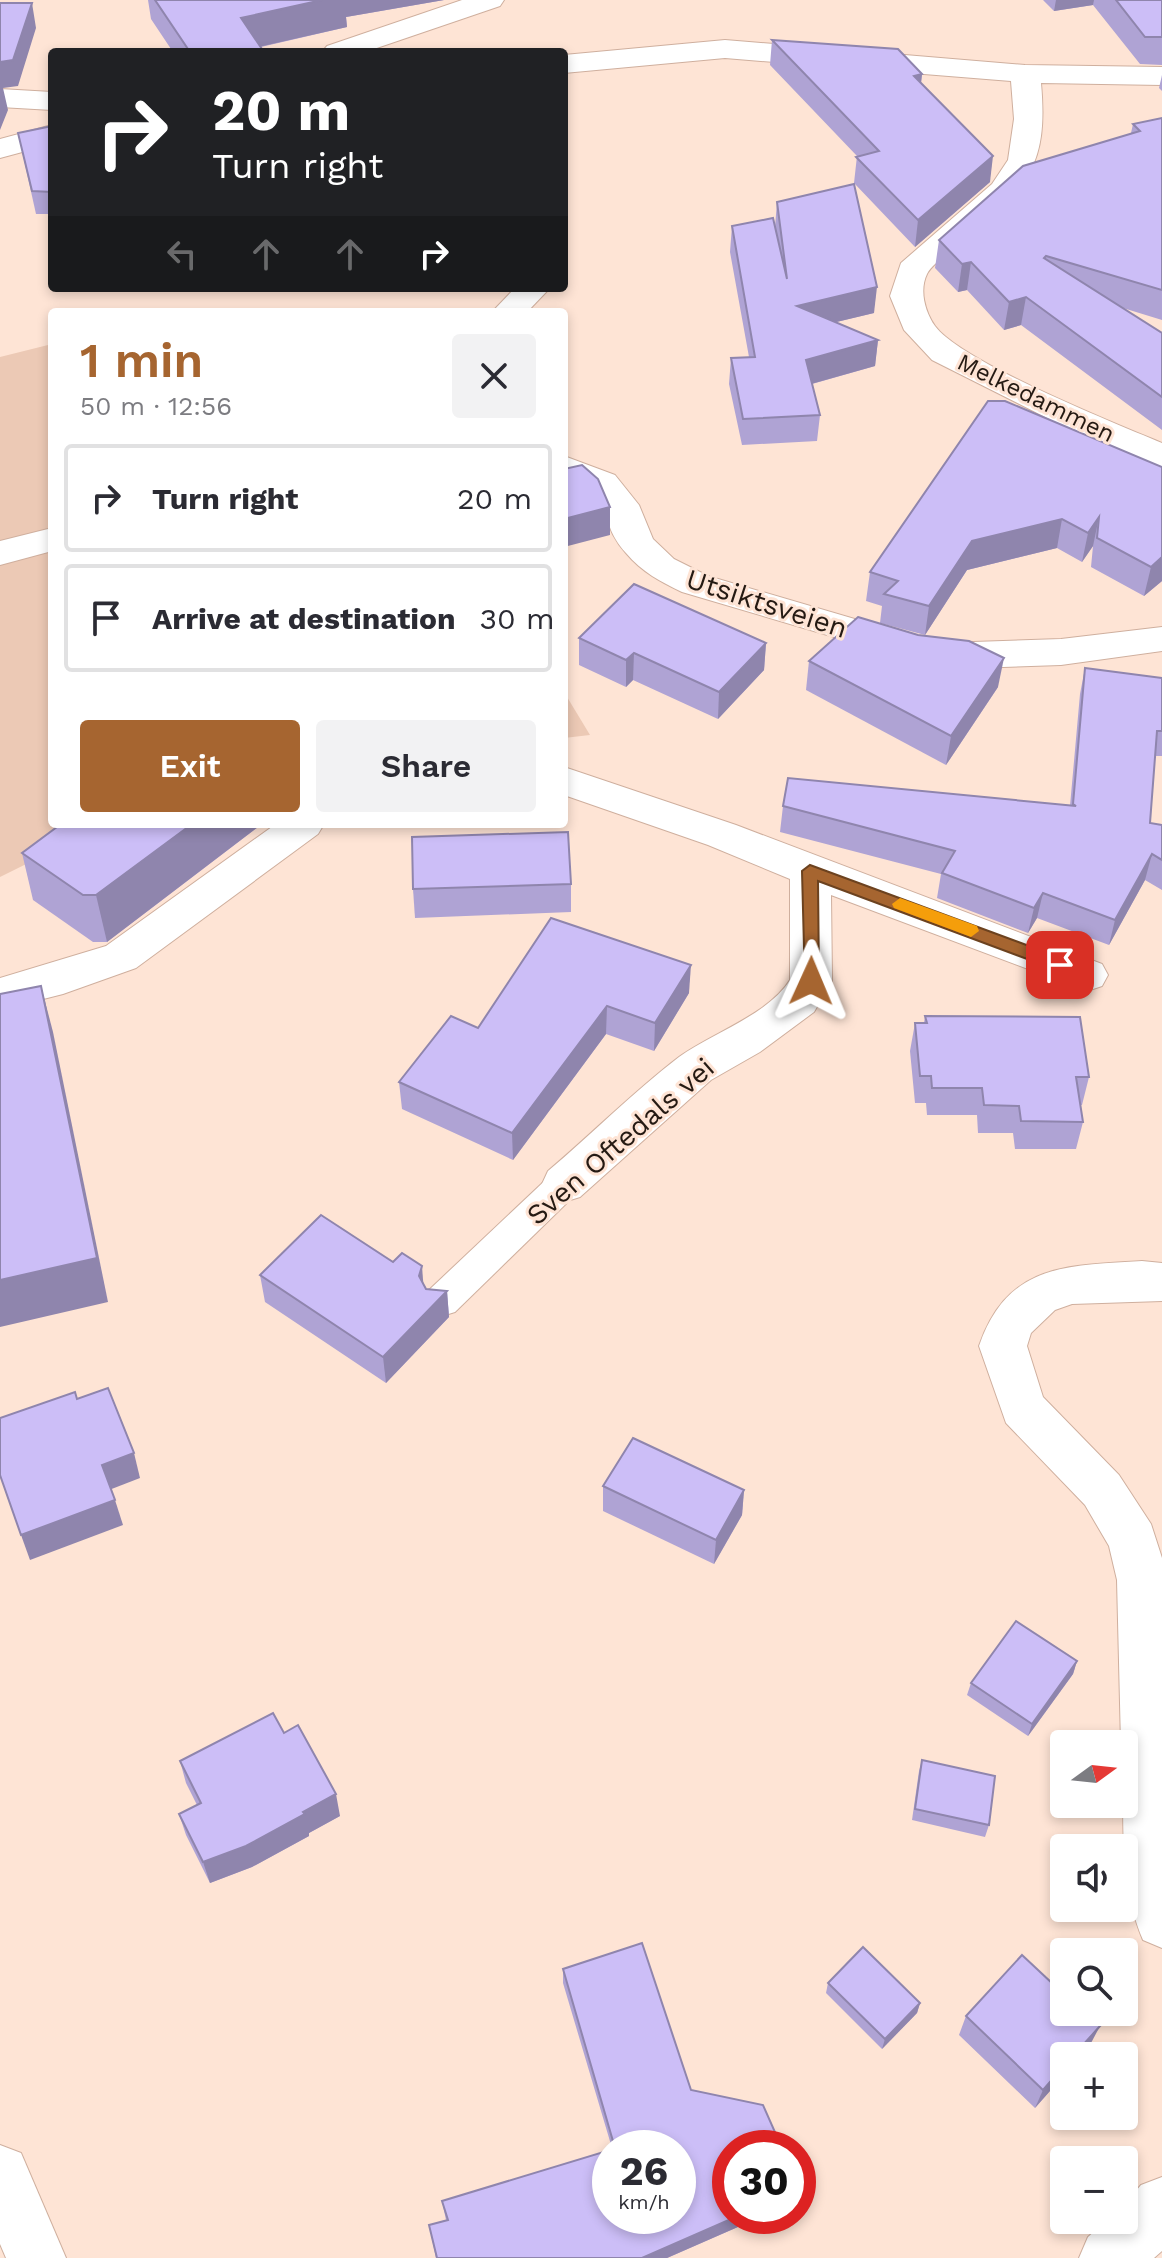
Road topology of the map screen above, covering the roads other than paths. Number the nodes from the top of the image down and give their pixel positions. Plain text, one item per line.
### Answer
1 (490, 0) edge
2 (349, 48) edge
3 (568, 64) edge
4 (1025, 74) junction
5 (1162, 76) edge
6 (0, 98) edge
7 (48, 101) edge
8 (48, 135) edge
9 (0, 149) edge
10 (530, 292) edge
11 (512, 308) edge
12 (1162, 456) edge
13 (568, 469) edge
14 (48, 540) edge
15 (0, 553) edge
16 (1162, 639) edge
17 (568, 782) edge
18 (298, 828) edge
19 (810, 871) junction
20 (1087, 975) dead end
21 (0, 994) edge
22 (564, 1184) joint
23 (1162, 1282) edge
24 (442, 1301) edge
25 (1162, 1921) edge
26 (0, 2174) edge
27 (1162, 2206) edge
28 (36, 2258) edge
29 (1109, 2258) edge

1 - 2 street
3 - 4 street
4 - 5 street
4 - 12 street, Melkedammen
6 - 7 street
8 - 9 street
10 - 11 street
13 - 16 street, Utsiktsveien
14 - 15 street
17 - 19 street
18 - 21 street
19 - 20 street
19 - 22 street, Sven Oftedals vei
22 - 24 lane, Sven Oftedals vei
23 - 25 street
26 - 28 street
27 - 29 street

